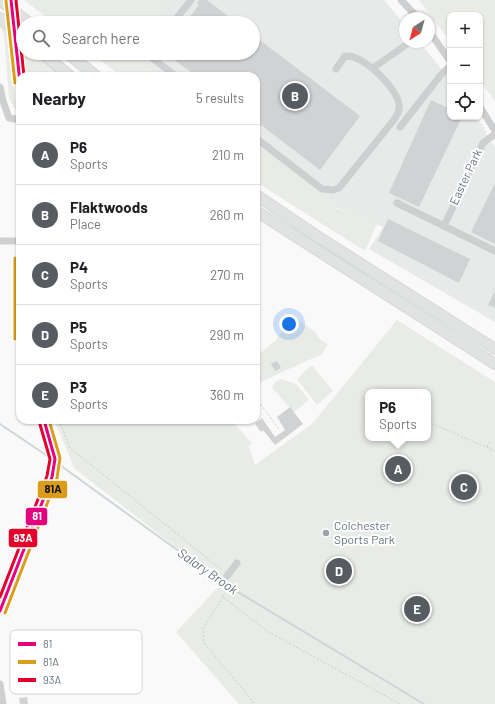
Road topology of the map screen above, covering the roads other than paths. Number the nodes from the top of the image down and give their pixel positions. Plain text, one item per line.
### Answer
1 (0, 0) edge
2 (11, 0) edge
3 (191, 0) edge
4 (402, 0) edge
5 (413, 12) edge
6 (20, 16) edge
7 (178, 16) edge
8 (0, 18) edge
9 (16, 31) edge
10 (435, 40) edge
11 (16, 42) edge
12 (401, 48) edge
13 (447, 57) edge
14 (18, 60) edge
15 (51, 60) edge
16 (76, 60) edge
17 (155, 60) edge
18 (373, 68) junction
19 (336, 69) dead end
20 (447, 69) edge
21 (19, 72) edge
22 (65, 72) edge
23 (91, 72) edge
24 (171, 72) edge
25 (0, 89) edge
26 (483, 112) edge
27 (16, 119) edge
28 (400, 127) dead end
29 (495, 131) edge
30 (493, 136) edge
31 (260, 141) edge
32 (260, 198) edge
33 (397, 203) dead end
34 (260, 214) edge
35 (444, 226) junction
36 (0, 241) edge
37 (16, 241) edge
38 (495, 251) edge
39 (495, 349) edge
40 (495, 364) edge
41 (45, 424) edge
42 (237, 563) dead end
43 (228, 579) road end
44 (0, 612) edge
45 (0, 684) edge
46 (3, 704) edge

1 - 6 highway
2 - 11 street, bridge
3 - 7 street
4 - 5 street
8 - 9 highway
10 - 13 street
12 - 18 street
14 - 21 street, bridge
15 - 22 highway
16 - 23 highway
17 - 24 street
18 - 19 street
18 - 31 street
20 - 28 street
25 - 27 street
26 - 29 street
30 - 35 street, Easter Park
32 - 39 highway
33 - 35 street
34 - 40 highway
35 - 38 street
36 - 37 street
41 - 44 street
42 - 43 street
45 - 46 street

